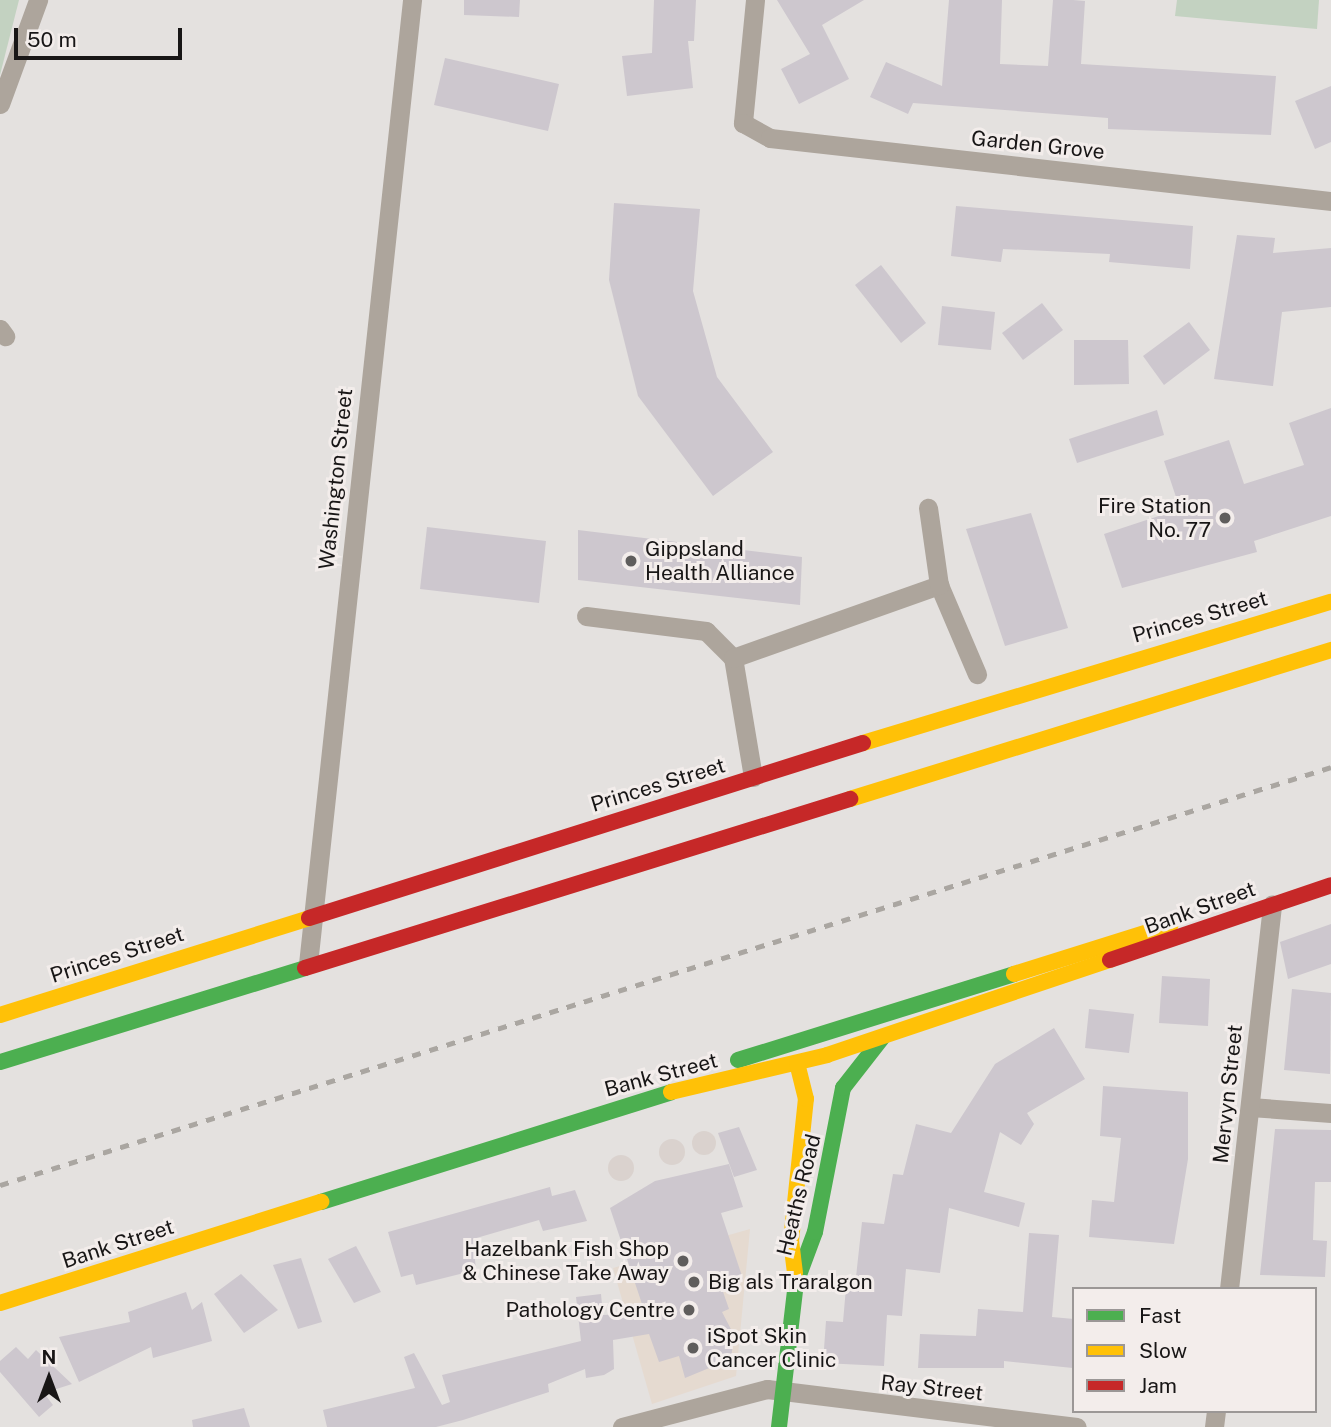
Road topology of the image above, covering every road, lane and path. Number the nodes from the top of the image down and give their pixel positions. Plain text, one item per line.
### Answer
1 (38, 0) edge
2 (412, 0) edge
3 (755, 0) edge
4 (0, 104) edge
5 (1331, 201) edge
6 (928, 508) dead end
7 (939, 585) junction
8 (1331, 602) edge
9 (586, 617) dead end
10 (1331, 650) edge
11 (733, 657) junction
12 (977, 674) dead end
13 (753, 777) junction
14 (1331, 885) edge
15 (1272, 904) junction
16 (311, 916) junction
17 (308, 964) junction
18 (0, 1015) edge
19 (885, 1036) junction
20 (806, 1038) junction
21 (827, 1055) junction
22 (0, 1062) edge
23 (797, 1063) junction
24 (844, 1088) junction
25 (665, 1093) junction
26 (1250, 1107) junction
27 (1331, 1113) edge
28 (796, 1283) junction
29 (1229, 1287) edge
30 (0, 1303) edge
31 (783, 1394) junction
32 (622, 1427) edge
33 (779, 1427) edge
34 (1071, 1427) edge
35 (1077, 1427) edge

1 - 4 street
2 - 16 street, Washington Street
3 - 5 street, Garden Grove
6 - 7 street
7 - 11 street
7 - 12 street
8 - 13 main road, Princes Street
9 - 11 street
10 - 17 main road
11 - 13 street
13 - 16 main road, Princes Street
14 - 15 main road, Bank Street
15 - 19 main road, Bank Street
15 - 20 main road
15 - 26 street, Mervyn Street
16 - 17 street, Washington Street
16 - 18 main road, Princes Street
17 - 22 main road
19 - 21 main road, Bank Street
19 - 24 main road, Heaths Road
20 - 21 main road
20 - 23 main road
20 - 25 main road
21 - 23 main road, Bank Street
21 - 24 main road
23 - 25 main road, Bank Street
23 - 28 main road, Heaths Road
24 - 28 main road, Heaths Road
25 - 30 main road, Bank Street
26 - 27 street
26 - 29 street, Mervyn Street
28 - 31 main road
31 - 32 street, Ray Street
31 - 33 main road
31 - 34 street, Ray Street
34 - 35 street, Ray Street

